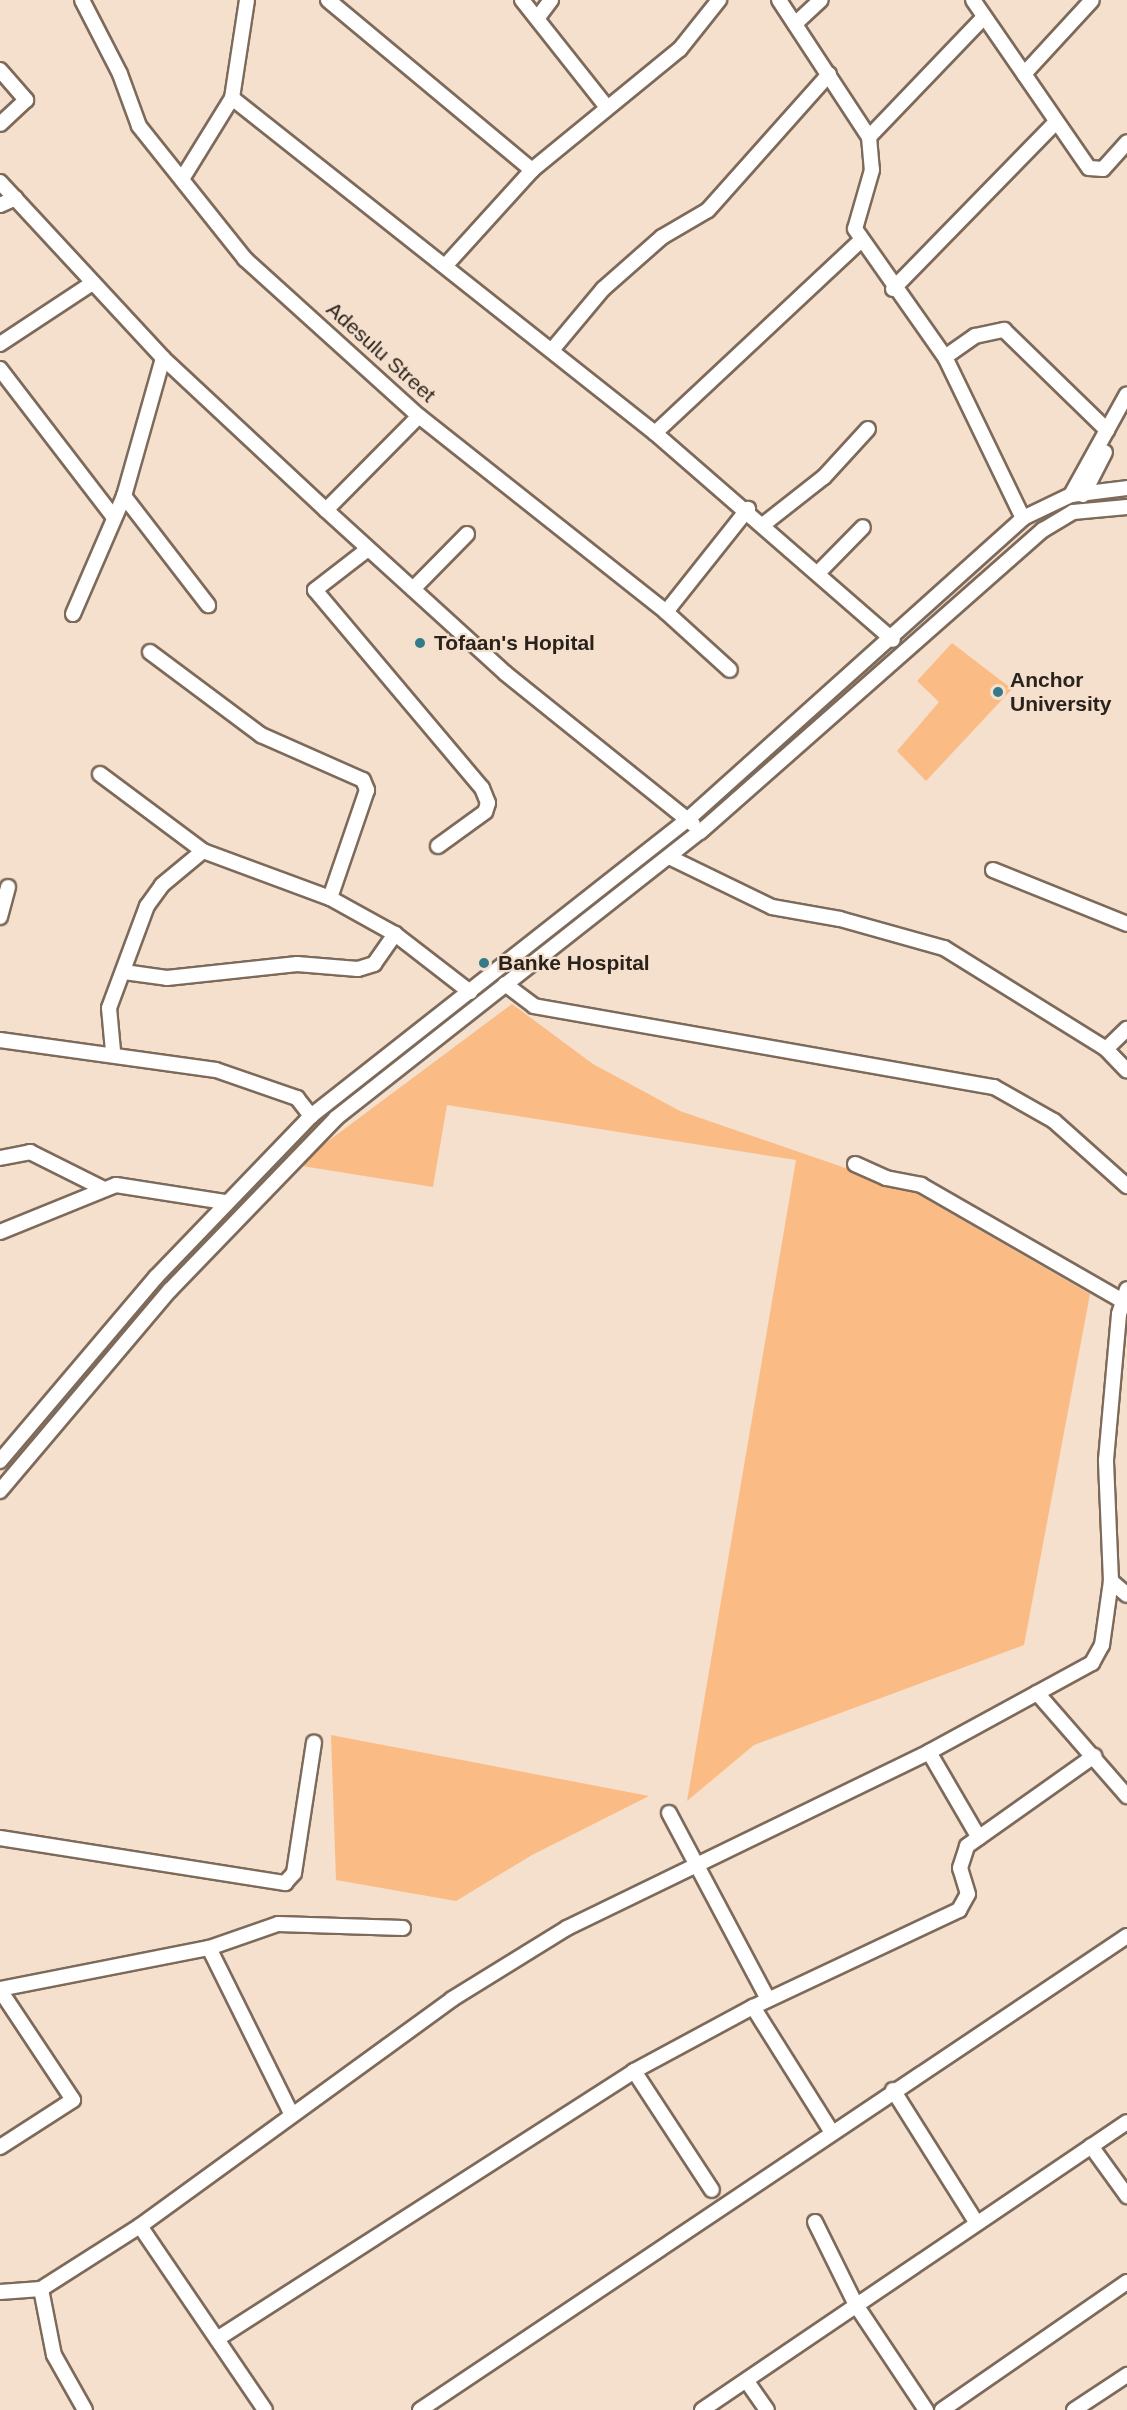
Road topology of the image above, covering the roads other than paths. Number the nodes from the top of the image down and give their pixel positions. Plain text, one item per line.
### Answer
1 (82, 0) edge
2 (247, 0) edge
3 (328, 0) edge
4 (522, 0) edge
5 (551, 0) edge
6 (719, 0) edge
7 (779, 0) edge
8 (821, 0) edge
9 (973, 0) edge
10 (1092, 0) edge
11 (539, 16) junction
12 (983, 18) junction
13 (795, 24) junction
14 (0, 70) edge
15 (829, 74) junction
16 (1024, 74) junction
17 (231, 98) junction
18 (606, 106) junction
19 (1056, 122) junction
20 (0, 124) edge
21 (869, 137) junction
22 (1127, 142) edge
23 (532, 170) junction
24 (182, 179) junction
25 (0, 182) edge
26 (15, 198) junction
27 (0, 205) edge
28 (861, 240) junction
29 (446, 265) junction
30 (91, 284) junction
31 (893, 289) junction
32 (0, 344) edge
33 (552, 350) junction
34 (945, 357) junction
35 (163, 358) junction
36 (0, 369) edge
37 (1127, 394) edge
38 (1127, 410) edge
39 (419, 416) junction
40 (868, 429) dead end
41 (1107, 430) junction
42 (656, 434) junction
43 (1127, 488) edge
44 (1077, 495) junction
45 (124, 496) junction
46 (1127, 507) edge
47 (748, 509) junction
48 (326, 510) junction
49 (113, 516) junction
50 (1023, 518) junction
51 (764, 524) junction
52 (863, 527) dead end
53 (467, 534) dead end
54 (368, 549) junction
55 (818, 573) junction
56 (413, 589) junction
57 (208, 605) dead end
58 (666, 612) junction
59 (73, 614) dead end
60 (893, 640) junction
61 (150, 652) dead end
62 (730, 670) dead end
63 (100, 774) dead end
64 (688, 819) junction
65 (700, 832) junction
66 (438, 846) dead end
67 (203, 851) junction
68 (669, 857) junction
69 (993, 870) dead end
70 (8, 887) dead end
71 (330, 898) junction
72 (0, 917) edge
73 (1127, 924) edge
74 (395, 934) junction
75 (124, 972) junction
76 (505, 984) junction
77 (470, 992) junction
78 (1127, 1029) edge
79 (0, 1040) edge
80 (1106, 1049) junction
81 (113, 1051) junction
82 (1127, 1071) edge
83 (311, 1116) junction
84 (0, 1158) edge
85 (855, 1164) dead end
86 (1127, 1186) edge
87 (102, 1188) junction
88 (225, 1202) junction
89 (0, 1232) edge
90 (1124, 1295) edge
91 (0, 1461) edge
92 (0, 1491) edge
93 (1111, 1581) junction
94 (1127, 1595) edge
95 (1037, 1693) junction
96 (314, 1743) dead end
97 (929, 1752) junction
98 (1094, 1756) junction
99 (1127, 1796) edge
100 (669, 1813) dead end
101 (0, 1838) edge
102 (979, 1838) junction
103 (697, 1865) junction
104 (403, 1928) dead end
105 (1127, 1936) edge
106 (209, 1947) junction
107 (0, 1989) edge
108 (768, 1999) junction
109 (753, 2007) junction
110 (634, 2071) junction
111 (893, 2090) junction
112 (292, 2115) junction
113 (1127, 2122) edge
114 (831, 2131) junction
115 (1091, 2146) junction
116 (0, 2147) edge
117 (712, 2190) dead end
118 (1127, 2196) edge
119 (815, 2222) dead end
120 (976, 2222) junction
121 (140, 2226) junction
122 (1127, 2282) edge
123 (41, 2289) junction
124 (0, 2292) edge
125 (856, 2305) junction
126 (217, 2338) junction
127 (1127, 2375) edge
128 (748, 2383) junction
129 (82, 2406) edge
130 (67, 2410) edge
131 (265, 2410) edge
132 (420, 2410) edge
133 (702, 2410) edge
134 (767, 2410) edge
135 (926, 2410) edge
136 (942, 2410) edge
137 (1074, 2410) edge

1 - 24 street, Adesulu Street
2 - 17 street
3 - 23 street
4 - 11 street
5 - 11 street
6 - 18 street
7 - 13 street
8 - 13 street
9 - 12 street
10 - 16 street
11 - 18 street
12 - 16 street
12 - 21 street
13 - 15 street
14 - 20 street
15 - 21 street
15 - 33 street
16 - 19 street
17 - 24 street
17 - 29 street
18 - 23 street
19 - 22 street
19 - 31 street
21 - 28 street
23 - 29 street
24 - 39 street, Adesulu Street
25 - 26 street
26 - 27 street
26 - 30 street
28 - 31 street
28 - 42 street
29 - 33 street
30 - 32 street
30 - 35 street
31 - 34 street
33 - 42 street
34 - 41 street
34 - 50 street
35 - 45 street
35 - 48 street
36 - 49 street
37 - 41 street
38 - 44 street
39 - 48 street
39 - 58 street, Adesulu Street
40 - 51 street
41 - 44 street
42 - 47 street
43 - 44 street
44 - 50 street
45 - 49 street
45 - 57 street
46 - 65 street
47 - 51 street
47 - 58 street
48 - 54 street
49 - 59 street
50 - 60 street
51 - 55 street
52 - 55 street
53 - 56 street
54 - 56 street
54 - 66 street
55 - 60 street
56 - 64 street
58 - 62 street, Adesulu Street
60 - 64 street
61 - 71 street
63 - 67 street
64 - 65 street
64 - 77 street
65 - 68 street
67 - 71 street
67 - 75 street
68 - 76 street
68 - 80 street
69 - 73 street
70 - 72 street
71 - 74 street
74 - 75 street
74 - 77 street
75 - 81 street
76 - 86 street
76 - 92 street
77 - 83 street
78 - 80 street
79 - 81 street
80 - 82 street
81 - 83 street
83 - 88 street
84 - 87 street
85 - 90 street
87 - 88 street
87 - 89 street
88 - 91 street
90 - 93 street
93 - 94 street
93 - 95 street
95 - 97 street
95 - 98 street
96 - 101 street
97 - 102 street
97 - 103 street
98 - 99 street
98 - 102 street
100 - 103 street
102 - 108 street
103 - 108 street
103 - 112 street
104 - 106 street
105 - 111 street
106 - 107 street
106 - 112 street
107 - 116 street
108 - 109 street
109 - 110 street
109 - 114 street
110 - 117 street
110 - 126 street
111 - 114 street
111 - 120 street
112 - 121 street
113 - 115 street
114 - 132 street
115 - 118 street
115 - 120 street
119 - 125 street
120 - 125 street
121 - 123 street
121 - 126 street
122 - 136 street
123 - 124 street
123 - 129 street
125 - 128 street
125 - 135 street
126 - 131 street
127 - 137 street
128 - 133 street
128 - 134 street
129 - 130 street

